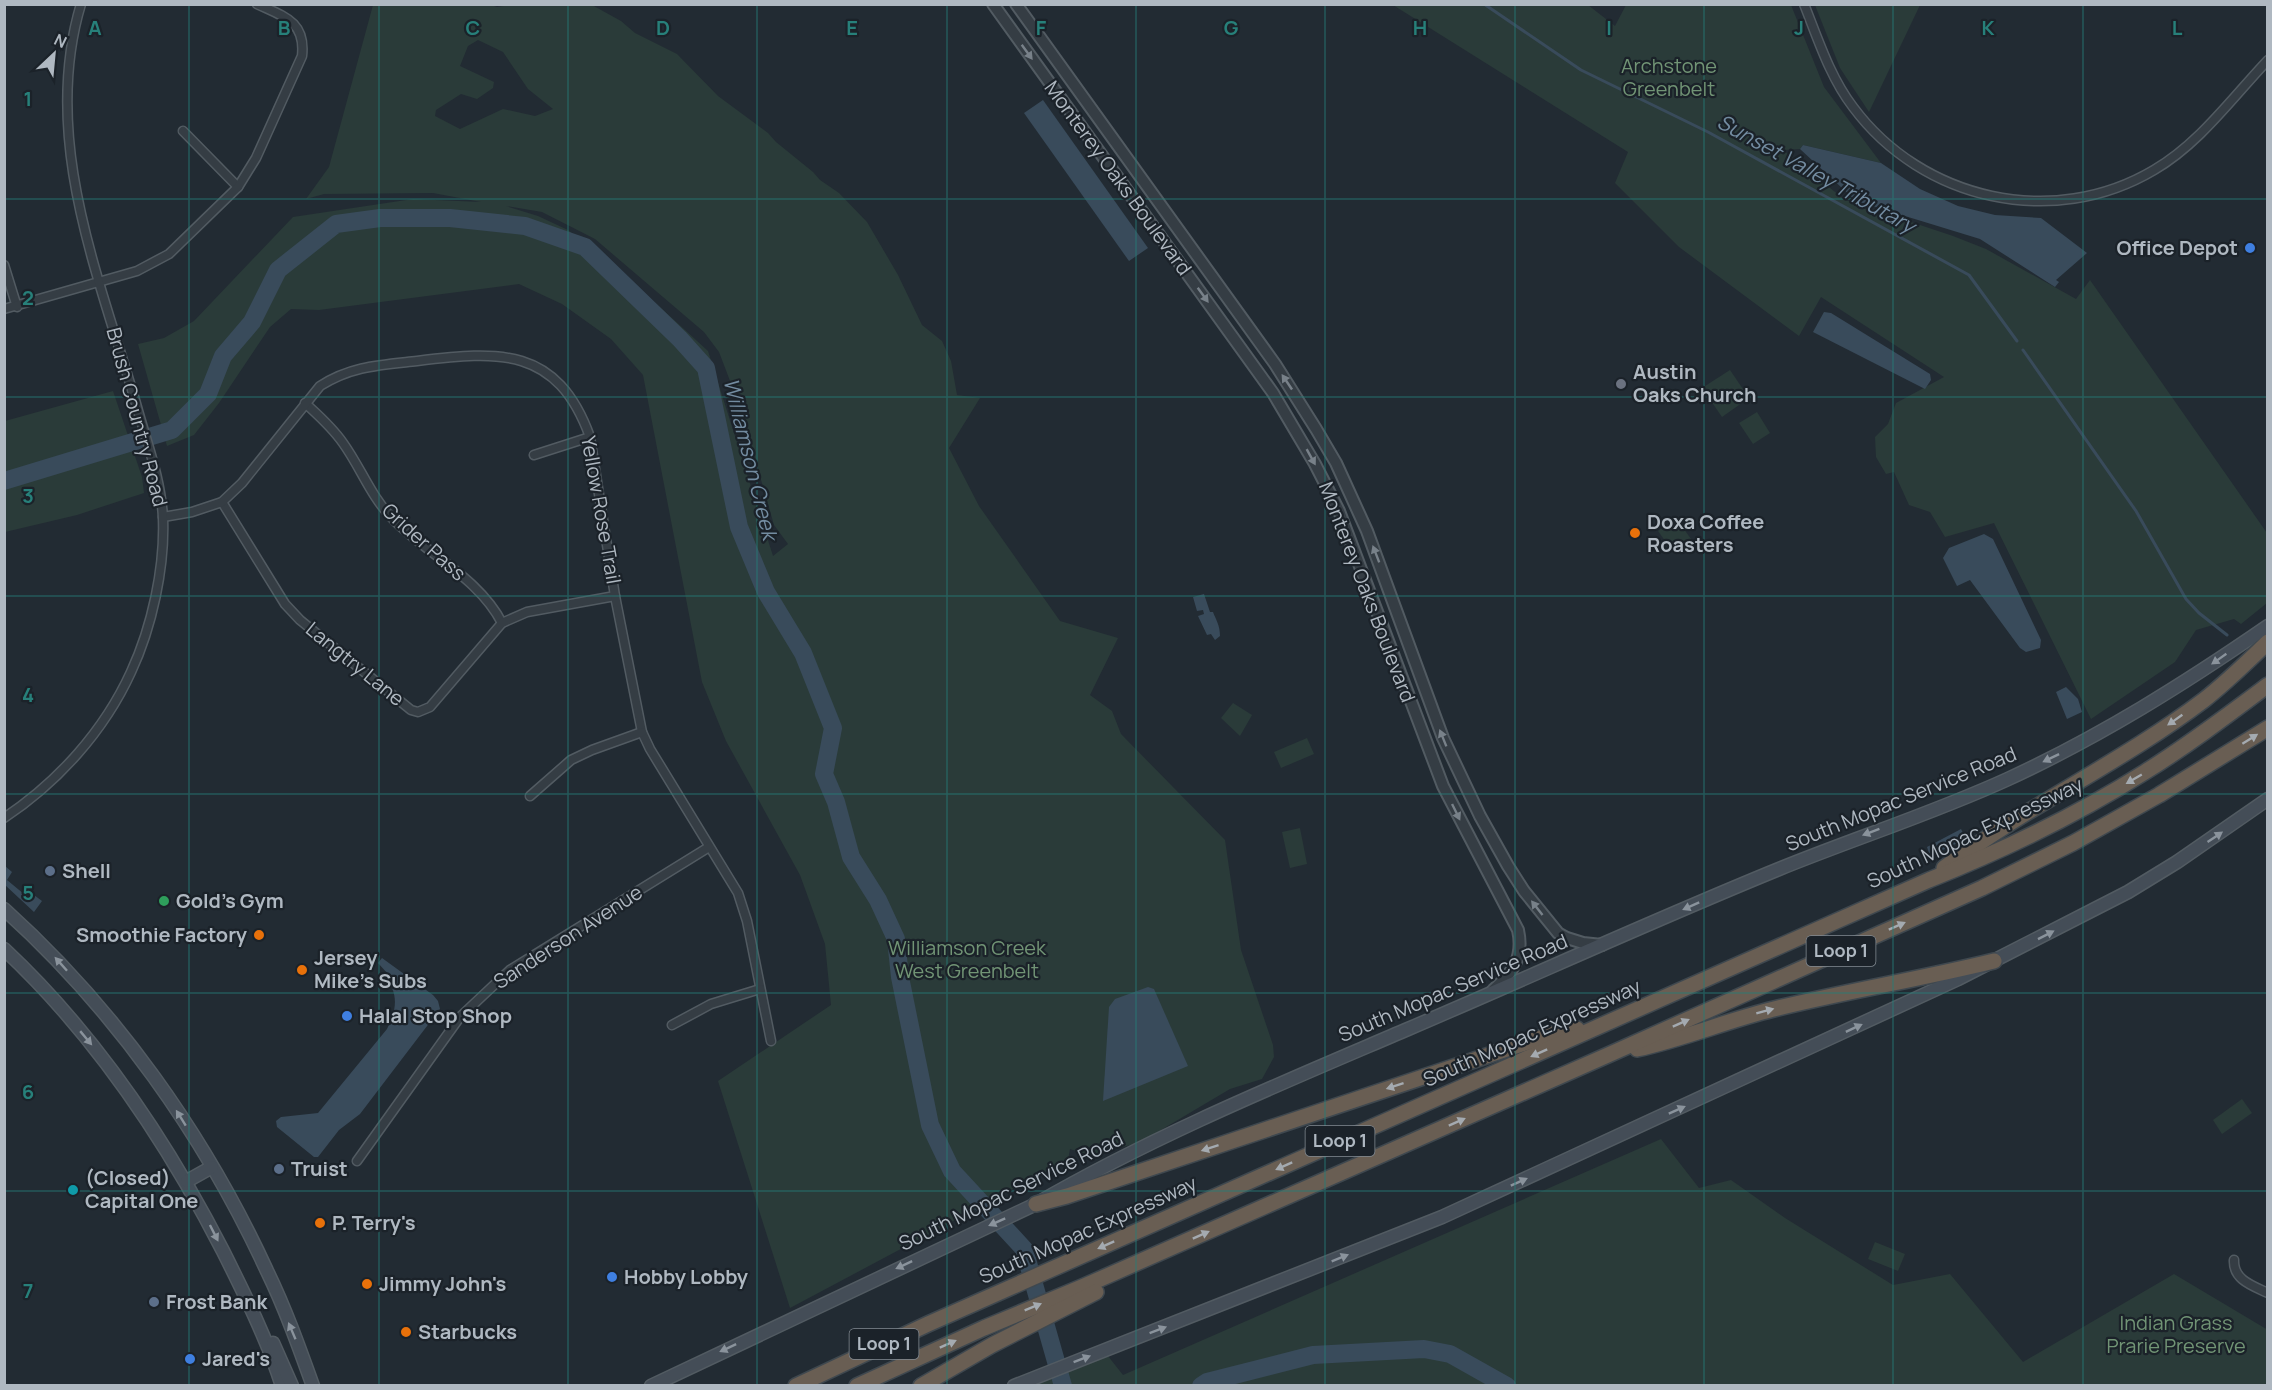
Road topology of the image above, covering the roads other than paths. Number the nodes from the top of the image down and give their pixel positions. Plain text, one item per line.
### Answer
1 (81, 4) edge
2 (257, 4) edge
3 (993, 4) edge
4 (1016, 4) edge
5 (1804, 4) edge
6 (2268, 60) edge
7 (183, 132) dead end
8 (238, 188) junction
9 (4, 265) edge
10 (100, 283) junction
11 (17, 307) junction
12 (4, 309) edge
13 (305, 403) junction
14 (590, 437) junction
15 (534, 455) dead end
16 (222, 502) junction
17 (163, 518) junction
18 (615, 596) junction
19 (502, 623) junction
20 (2268, 626) edge
21 (2268, 642) edge
22 (2268, 685) edge
23 (2268, 728) edge
24 (642, 732) junction
25 (530, 796) dead end
26 (2268, 799) edge
27 (4, 818) edge
28 (709, 847) junction
29 (1929, 879) junction
30 (4, 909) edge
31 (1602, 945) junction
32 (4, 949) edge
33 (1994, 961) junction
34 (760, 989) junction
35 (1488, 995) junction
36 (1612, 1021) junction
37 (672, 1024) dead end
38 (771, 1041) dead end
39 (1608, 1055) junction
40 (357, 1161) dead end
41 (212, 1167) junction
42 (187, 1181) junction
43 (1036, 1204) junction
44 (2234, 1260) dead end
45 (1083, 1292) junction
46 (2268, 1293) edge
47 (258, 1323) junction
48 (1017, 1384) edge
49 (282, 1386) edge
50 (292, 1386) edge
51 (313, 1386) edge
52 (651, 1386) edge
53 (796, 1386) edge
54 (857, 1386) edge
55 (921, 1386) edge

1 - 10 street, Brush Country Road
2 - 8 street
3 -> 35 street, Monterey Oaks Boulevard
31 -> 4 street, Monterey Oaks Boulevard
5 - 6 street
7 - 8 street
8 - 10 street
9 - 11 street
10 - 11 street
10 - 17 street, Brush Country Road
11 - 12 street
13 - 14 street, Yellow Rose Trail
13 - 16 street, Yellow Rose Trail
13 - 19 street, Grider Pass
14 - 15 street
14 - 18 street, Yellow Rose Trail
16 - 17 street, Yellow Rose Trail
16 - 19 street, Langtry Lane
17 - 27 street, Brush Country Road
18 - 19 street, Langtry Lane
18 - 24 street, Yellow Rose Trail
20 -> 31 main road, South Mopac Service Road
21 -> 29 highway
22 -> 29 highway, South Mopac Expressway / Loop 1
39 -> 23 highway, Loop 1
24 - 25 street
24 - 28 street, Yellow Rose Trail
33 -> 26 main road
28 - 34 street, Yellow Rose Trail
28 - 40 street, Sanderson Avenue
29 - 36 highway, South Mopac Expressway / Loop 1
41 -> 30 main road
31 - 35 main road, South Mopac Service Road
32 -> 42 main road
39 -> 33 highway
48 -> 33 main road
34 - 37 street
34 - 38 street, Yellow Rose Trail
35 - 43 main road, South Mopac Service Road
36 -> 43 highway
36 -> 53 highway, South Mopac Expressway / Loop 1
45 -> 39 highway, Loop 1
41 - 42 main road
51 -> 41 main road
42 -> 47 main road
43 -> 52 main road, South Mopac Service Road
44 - 46 street
54 -> 45 highway, Loop 1
45 - 55 highway
47 - 49 main road
47 - 50 main road

